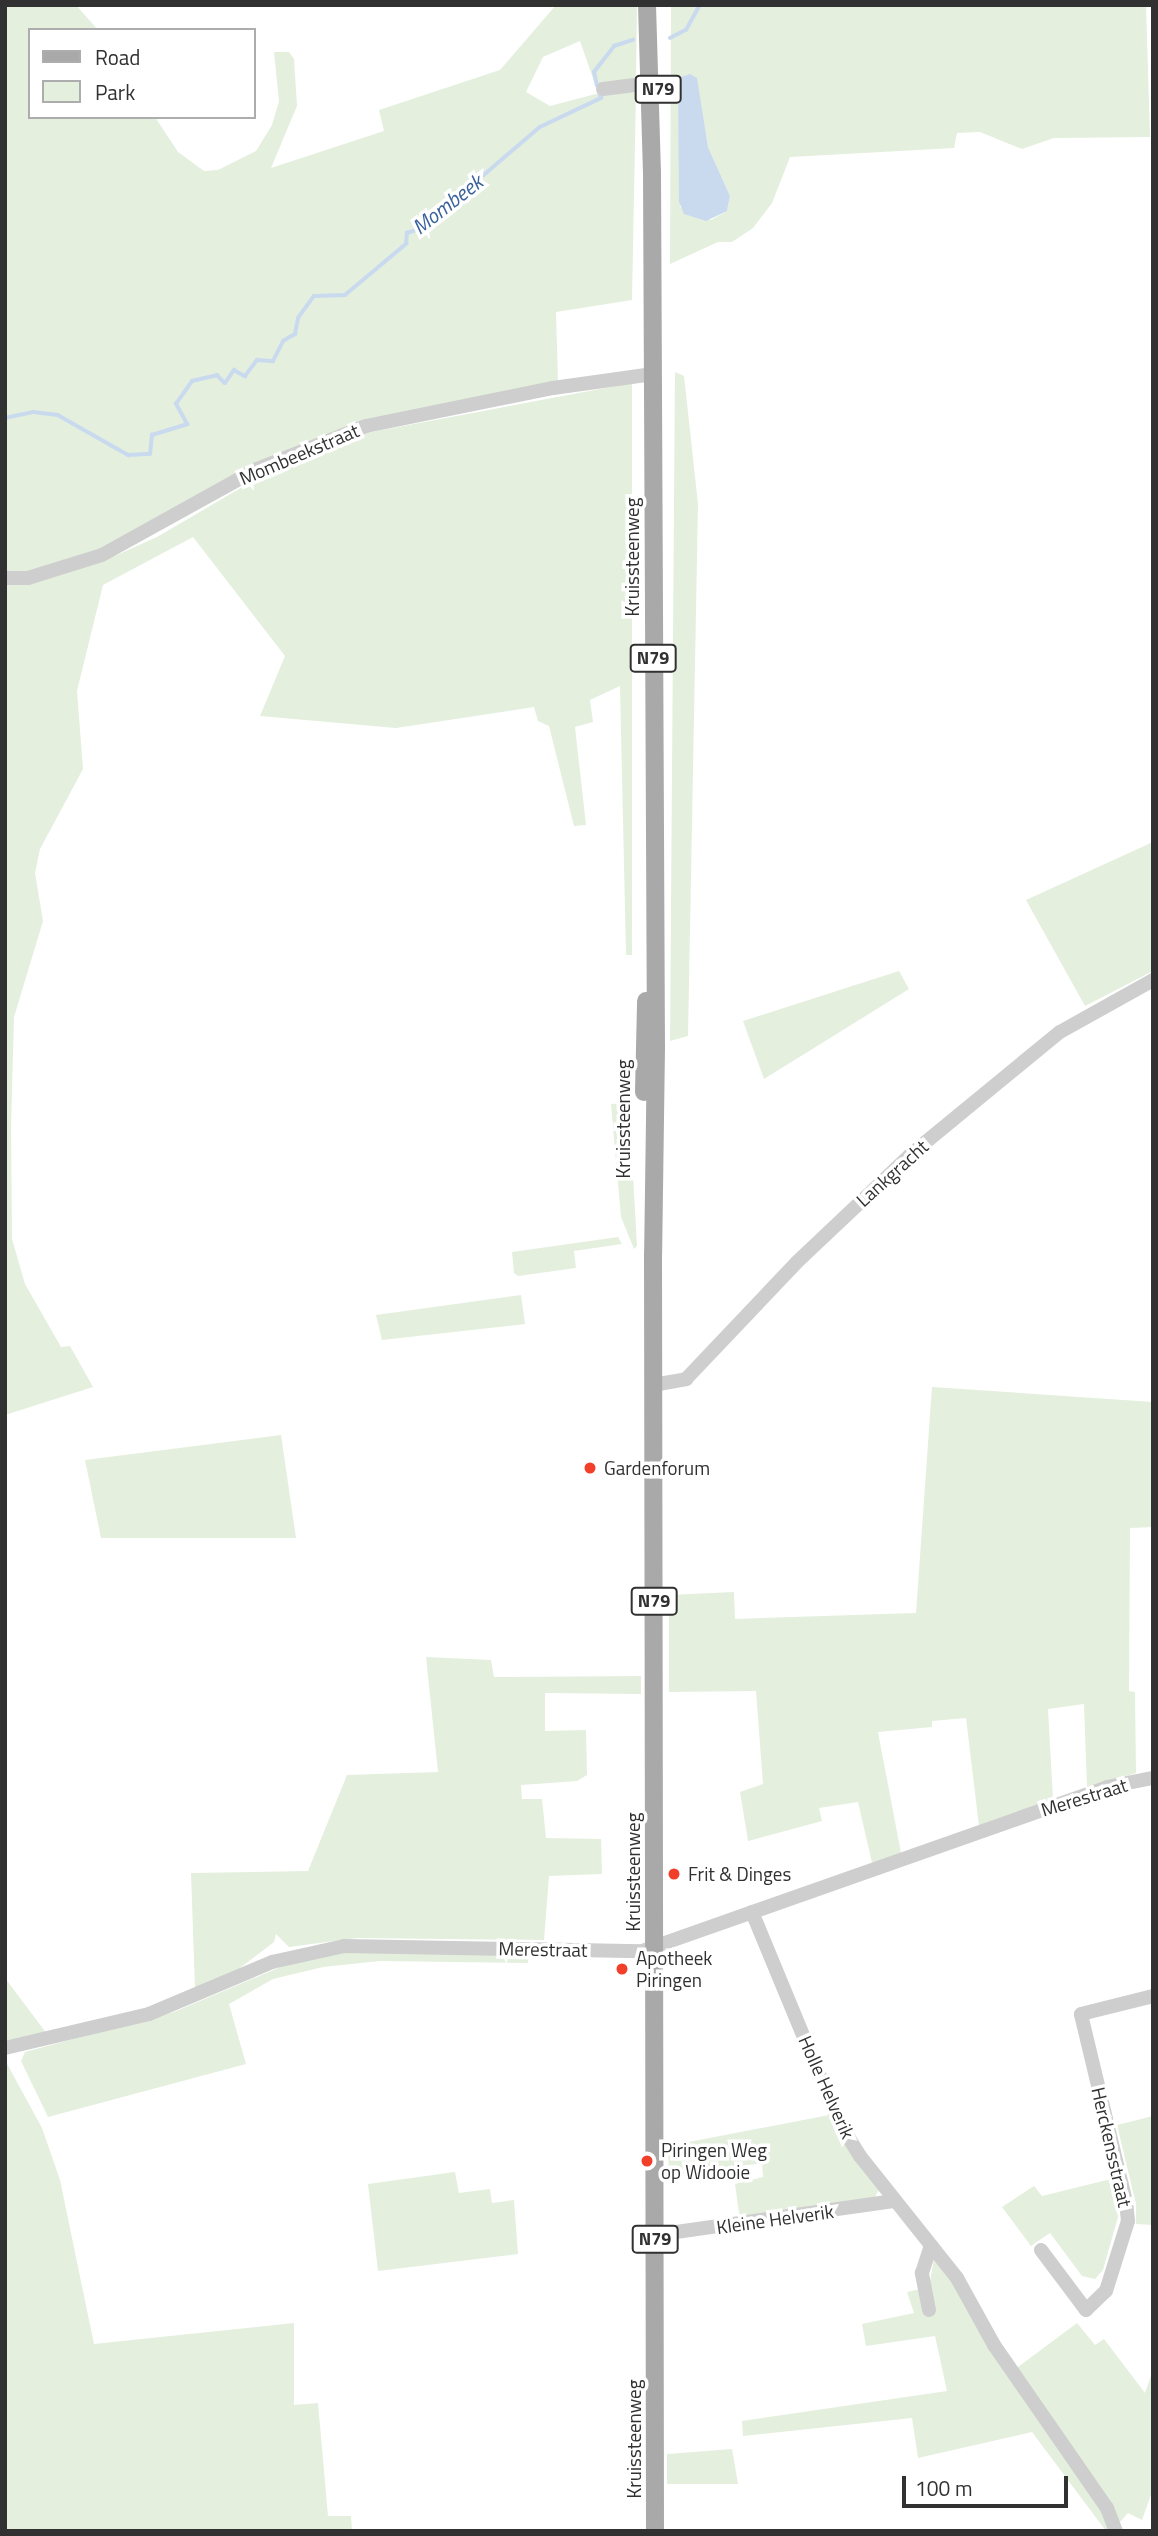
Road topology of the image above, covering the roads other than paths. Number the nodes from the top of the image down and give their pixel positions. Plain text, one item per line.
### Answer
1 (647, 5) edge
2 (657, 5) edge
3 (652, 83) junction
4 (603, 89) dead end
5 (653, 374) junction
6 (5, 578) edge
7 (1153, 980) edge
8 (653, 1385) junction
9 (1153, 1777) edge
10 (752, 1912) junction
11 (654, 1948) junction
12 (1153, 1996) edge
13 (5, 2048) edge
14 (894, 2201) junction
15 (655, 2235) junction
16 (931, 2245) junction
17 (1041, 2250) dead end
18 (929, 2310) dead end
19 (655, 2531) edge
20 (1116, 2531) edge

1 - 3 main road, Kruissteenweg / N79
2 - 3 main road, Kruissteenweg / N79
3 - 4 street
3 - 5 main road, Kruissteenweg / N79
5 - 6 street, Mombeekstraat
5 - 8 main road, Kruissteenweg / N79
7 - 8 street, Lankgracht
8 - 11 main road, Kruissteenweg / N79
9 - 10 street, Merestraat
10 - 11 street, Merestraat
10 - 14 street, Holle Helverik
11 - 13 street, Merestraat
11 - 15 main road, Kruissteenweg / N79
12 - 17 street, Herckensstraat
14 - 15 street, Kleine Helverik
14 - 16 street, Holle Helverik
15 - 19 main road, Kruissteenweg / N79
16 - 18 street
16 - 20 street, Holle Helverik

